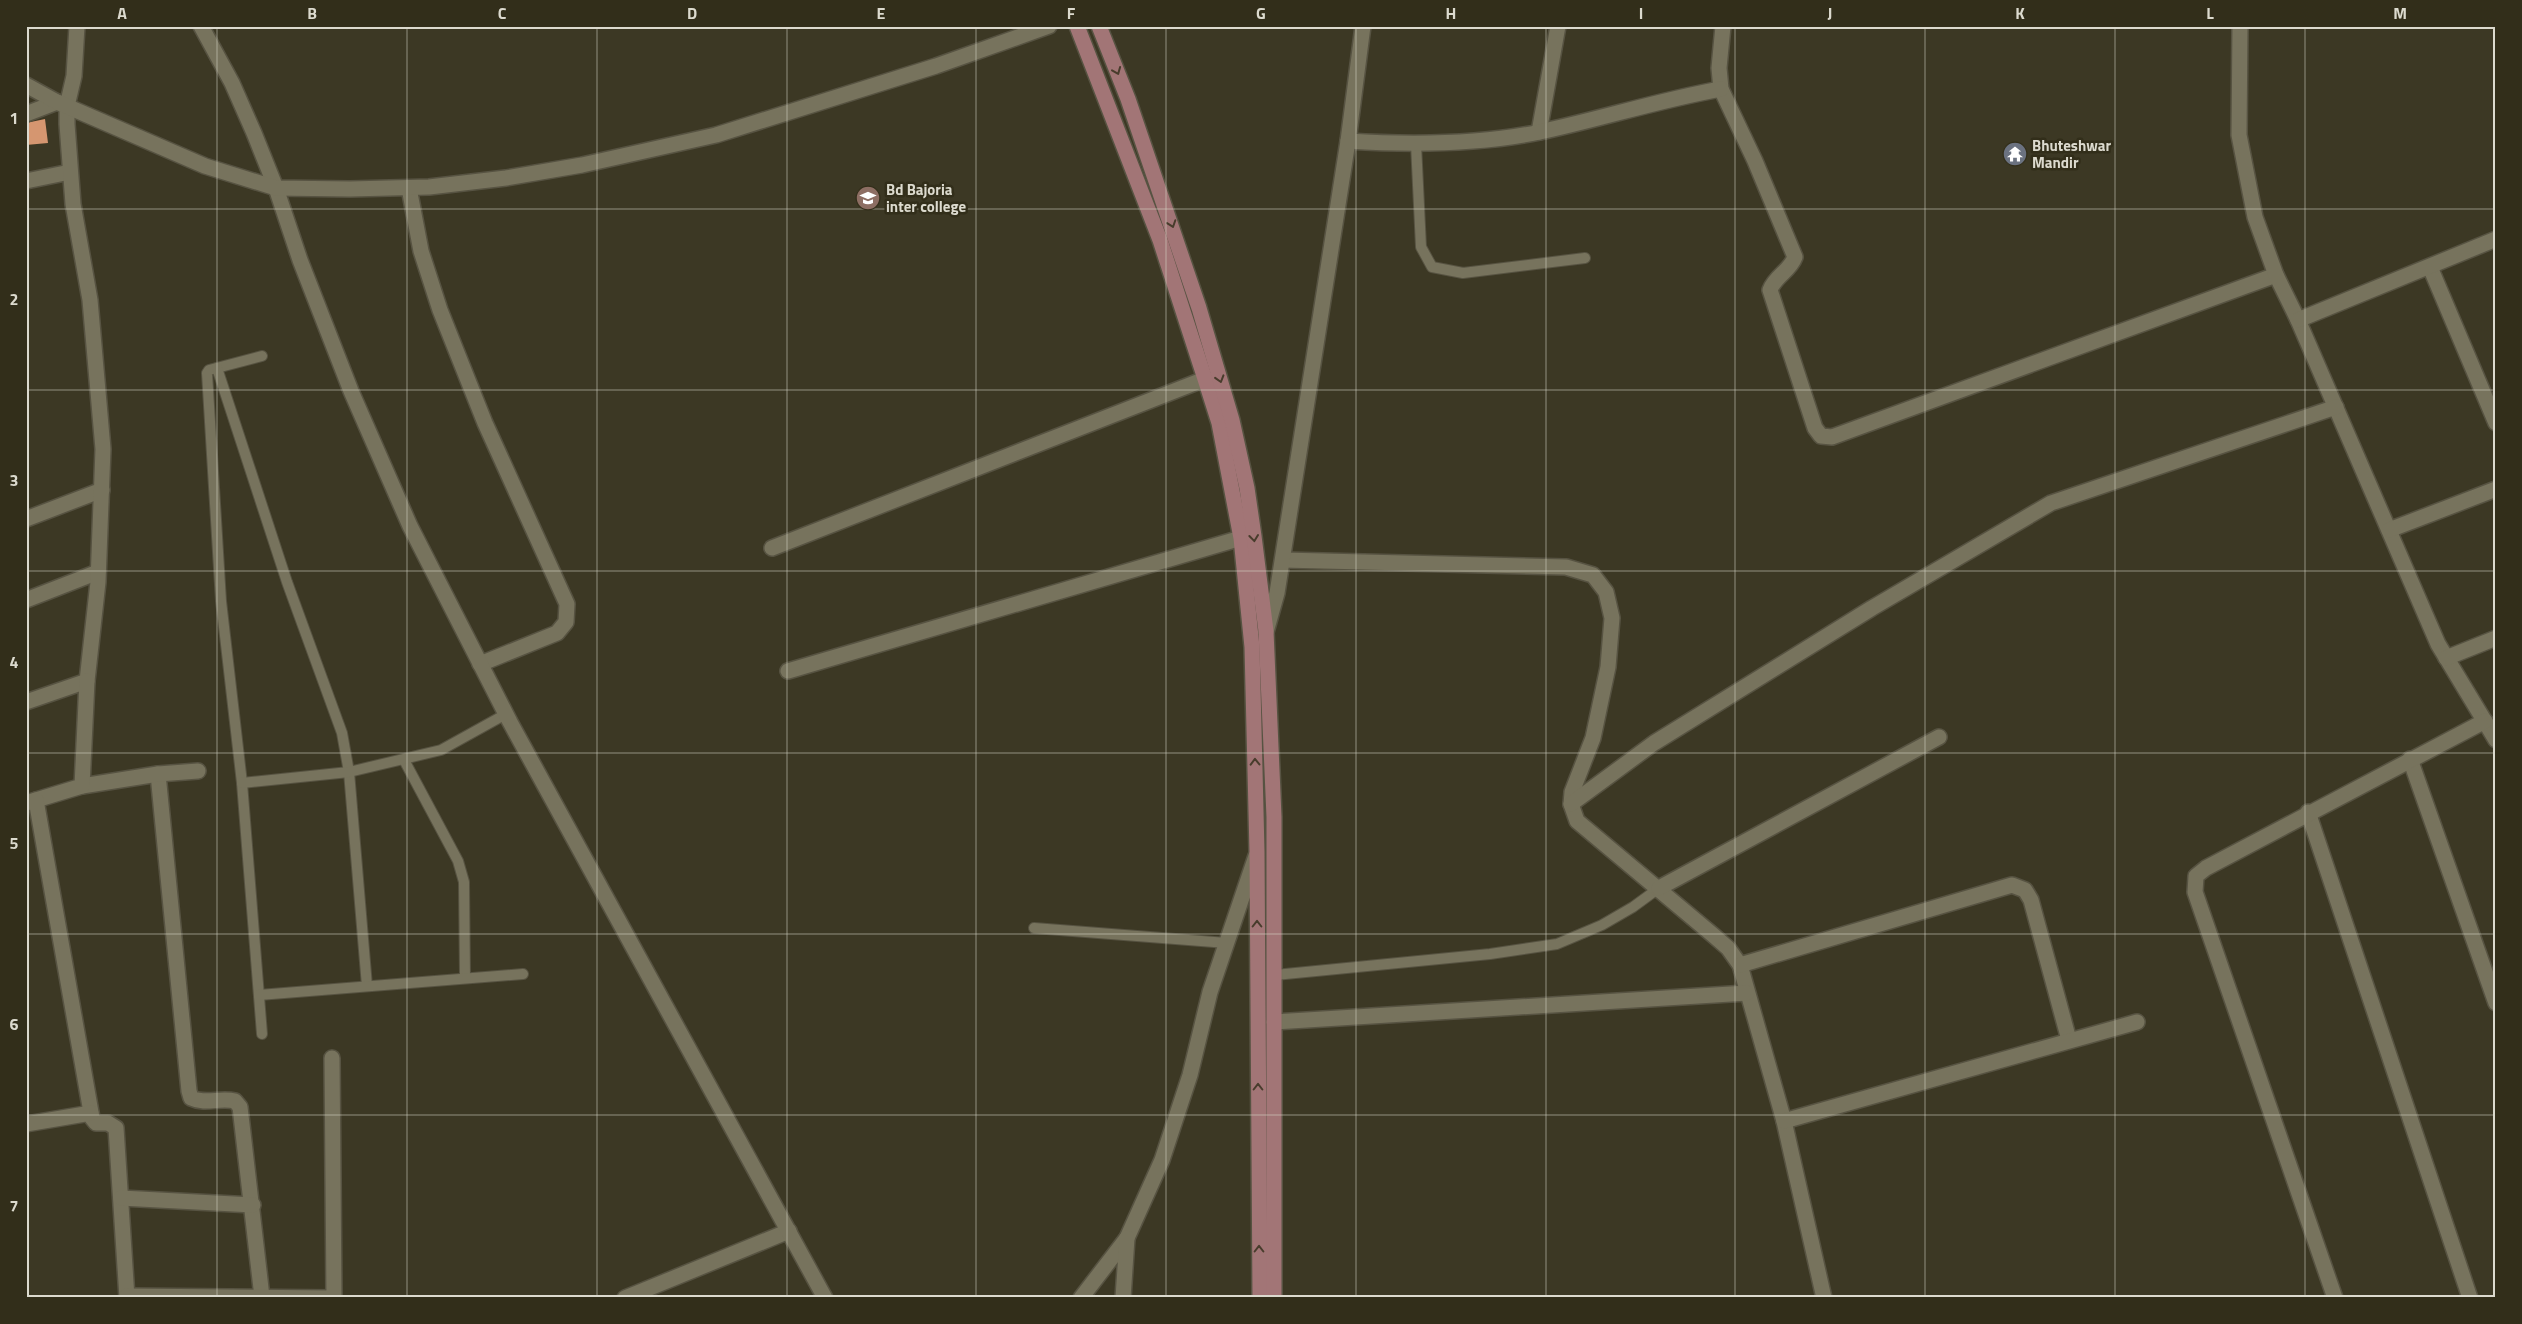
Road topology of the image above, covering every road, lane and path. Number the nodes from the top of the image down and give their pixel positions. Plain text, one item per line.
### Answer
1 (77, 26) edge
2 (201, 26) edge
3 (1049, 26) edge
4 (1077, 26) edge
5 (1098, 26) edge
6 (1363, 26) edge
7 (1558, 26) edge
8 (1724, 26) edge
9 (2240, 26) edge
10 (26, 85) edge
11 (1721, 89) junction
12 (62, 104) junction
13 (26, 114) edge
14 (1539, 132) junction
15 (1348, 141) junction
16 (1416, 144) junction
17 (70, 172) junction
18 (26, 181) edge
19 (276, 188) junction
20 (409, 188) junction
21 (2496, 239) edge
22 (1585, 258) dead end
23 (2430, 267) junction
24 (2276, 275) junction
25 (2298, 320) junction
26 (262, 356) dead end
27 (217, 368) junction
28 (1205, 379) junction
29 (2336, 407) junction
30 (2496, 423) edge
31 (2496, 489) edge
32 (102, 490) junction
33 (26, 519) edge
34 (2389, 530) junction
35 (1240, 538) junction
36 (772, 548) dead end
37 (1282, 560) junction
38 (98, 572) junction
39 (26, 600) edge
40 (1266, 631) junction
41 (2496, 638) edge
42 (1252, 647) junction
43 (2446, 658) junction
44 (480, 664) junction
45 (788, 671) dead end
46 (87, 681) junction
47 (26, 702) edge
48 (506, 714) junction
49 (2485, 721) junction
50 (1939, 737) dead end
51 (2496, 740) edge
52 (2410, 759) junction
53 (404, 760) junction
54 (198, 771) dead end
55 (350, 772) junction
56 (158, 774) junction
57 (242, 784) junction
58 (82, 786) junction
59 (31, 801) edge
60 (1570, 804) junction
61 (2308, 812) junction
62 (1257, 852) junction
63 (1658, 888) junction
64 (1034, 928) dead end
65 (1227, 943) junction
66 (1740, 965) junction
67 (523, 974) dead end
68 (1275, 975) junction
69 (465, 978) junction
70 (367, 986) junction
71 (1747, 993) junction
72 (259, 995) junction
73 (2496, 1003) edge
74 (1274, 1022) junction
75 (2137, 1022) dead end
76 (262, 1034) dead end
77 (2069, 1040) junction
78 (332, 1058) dead end
79 (91, 1113) junction
80 (1784, 1121) junction
81 (26, 1124) edge
82 (121, 1198) junction
83 (253, 1205) junction
84 (788, 1231) junction
85 (1127, 1238) junction
86 (127, 1297) edge
87 (262, 1297) edge
88 (625, 1298) edge
89 (825, 1298) edge
90 (1081, 1298) edge
91 (1123, 1298) edge
92 (1260, 1298) edge
93 (1274, 1298) edge
94 (1824, 1298) edge
95 (2335, 1298) edge
96 (2470, 1298) edge

1 - 12 street
2 - 19 street
3 - 20 street
4 - 28 main road
5 -> 40 main road
6 - 15 street
7 - 14 street
8 - 11 street
9 - 24 street
10 - 12 street
11 - 14 street
11 - 24 street
12 - 13 street
12 - 17 street
12 - 19 street
14 - 16 street
15 - 16 street
15 - 37 street
16 - 22 lane
17 - 18 street
17 - 32 street
19 - 20 street
19 - 44 street
20 - 44 street
21 - 23 street
23 - 25 street
23 - 30 street
24 - 25 street
25 - 29 street
26 - 27 lane
27 - 55 lane
27 - 57 lane
28 - 35 main road
28 - 36 street
29 - 34 street
29 - 60 street
31 - 34 street
32 - 33 street
32 - 38 street
34 - 43 street
35 - 42 main road
35 - 45 street
37 - 40 street
37 - 60 street
38 - 39 street
38 - 46 street
40 - 42 street
40 - 68 main road
41 - 43 street
62 -> 42 main road
43 - 49 street
44 - 48 street
46 - 47 street
46 - 58 street
48 - 53 lane
48 - 84 street
49 - 51 street
49 - 52 street
50 - 63 street
52 - 61 street
52 - 73 street
53 - 55 lane
53 - 69 lane
54 - 56 street
55 - 57 lane
55 - 70 lane
56 - 58 street
56 - 83 street
57 - 72 lane
58 - 59 street
59 - 79 street
60 - 63 street
61 - 95 street
61 - 96 street
62 - 65 street
92 -> 62 main road
63 - 66 street
63 - 68 lane
64 - 65 lane
65 - 85 street
66 - 71 street
66 - 77 street
67 - 69 lane
68 - 74 main road
69 - 70 lane
70 - 72 lane
71 - 74 street
71 - 80 street
72 - 76 lane
74 - 93 main road
75 - 77 street
77 - 80 street
78 - 87 street
79 - 81 street
79 - 82 street
80 - 94 street
82 - 83 street
82 - 86 street
83 - 87 street
84 - 88 street
84 - 89 street
85 - 90 street
85 - 91 street
86 - 87 street

